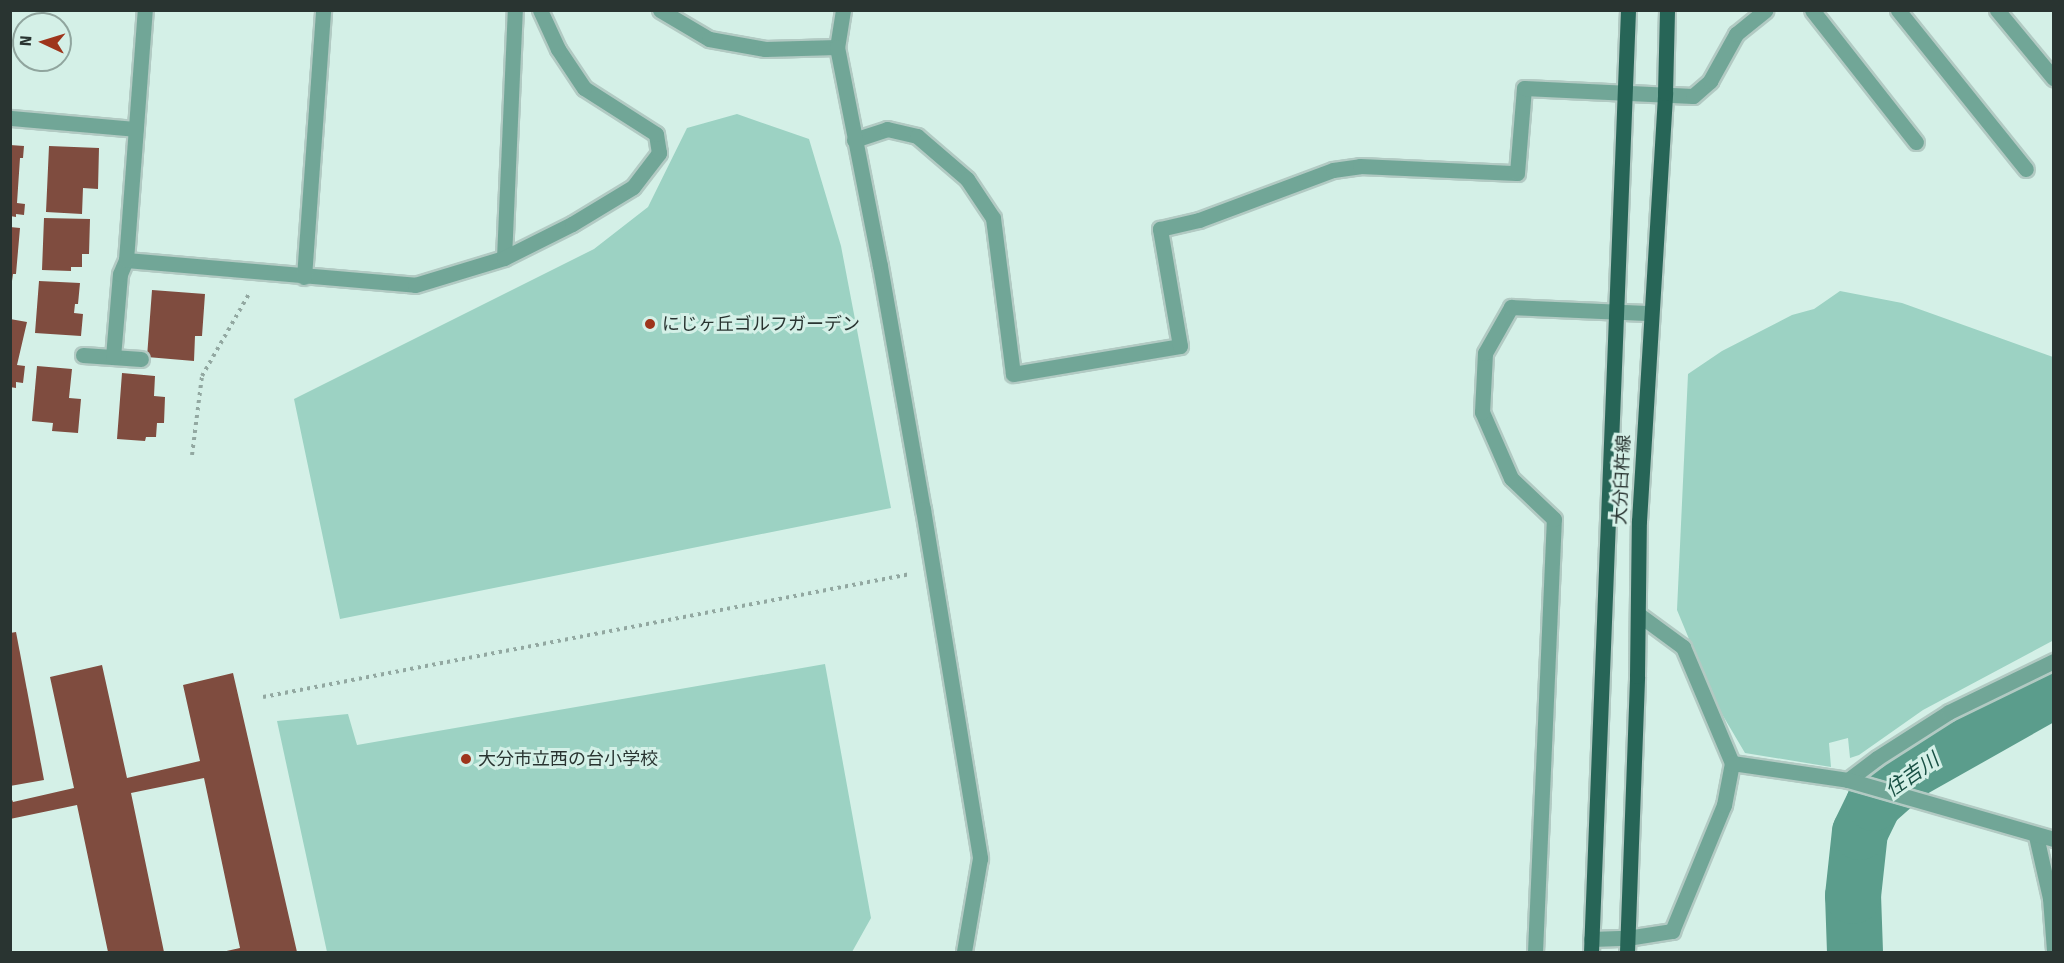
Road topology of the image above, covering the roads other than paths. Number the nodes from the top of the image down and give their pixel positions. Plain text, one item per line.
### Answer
1 (145, 10) edge
2 (323, 10) edge
3 (515, 10) edge
4 (540, 10) edge
5 (660, 10) edge
6 (843, 10) edge
7 (1628, 10) edge
8 (1667, 10) edge
9 (1766, 10) edge
10 (1812, 10) edge
11 (1898, 10) edge
12 (1997, 10) edge
13 (837, 47) junction
14 (2054, 79) edge
15 (1665, 93) junction
16 (1625, 94) junction
17 (10, 118) edge
18 (136, 129) junction
19 (854, 140) junction
20 (1916, 142) dead end
21 (2026, 169) dead end
22 (504, 258) junction
23 (126, 260) junction
24 (304, 277) junction
25 (1615, 312) junction
26 (1651, 313) junction
27 (82, 355) dead end
28 (113, 357) junction
29 (141, 358) dead end
30 (1638, 614) junction
31 (2054, 660) edge
32 (1732, 762) junction
33 (1848, 780) junction
34 (2036, 836) junction
35 (2054, 839) edge
36 (1627, 945) edge
37 (1591, 946) edge
38 (2054, 950) edge
39 (964, 952) edge
40 (1535, 952) edge

1 - 18 street
2 - 24 street
3 - 22 street
4 - 22 street
5 - 13 street
6 - 13 street
7 - 16 main road, 大分臼杵線
8 - 15 main road, 大分臼杵線
9 - 15 street
10 - 20 street
11 - 21 street
12 - 14 street
13 - 19 street
15 - 16 street
15 - 26 main road, 大分臼杵線
16 - 19 street
16 - 25 main road, 大分臼杵線
17 - 18 street
18 - 23 street
19 - 39 street
22 - 24 street
23 - 24 street
23 - 28 street
25 - 26 street
25 - 37 main road, 大分臼杵線
25 - 40 street
26 - 30 main road, 大分臼杵線
27 - 28 street
28 - 29 street
30 - 32 street
30 - 36 main road, 大分臼杵線
31 - 33 street
32 - 33 street
32 - 36 street
33 - 34 street
34 - 35 street
34 - 38 street
36 - 37 street

